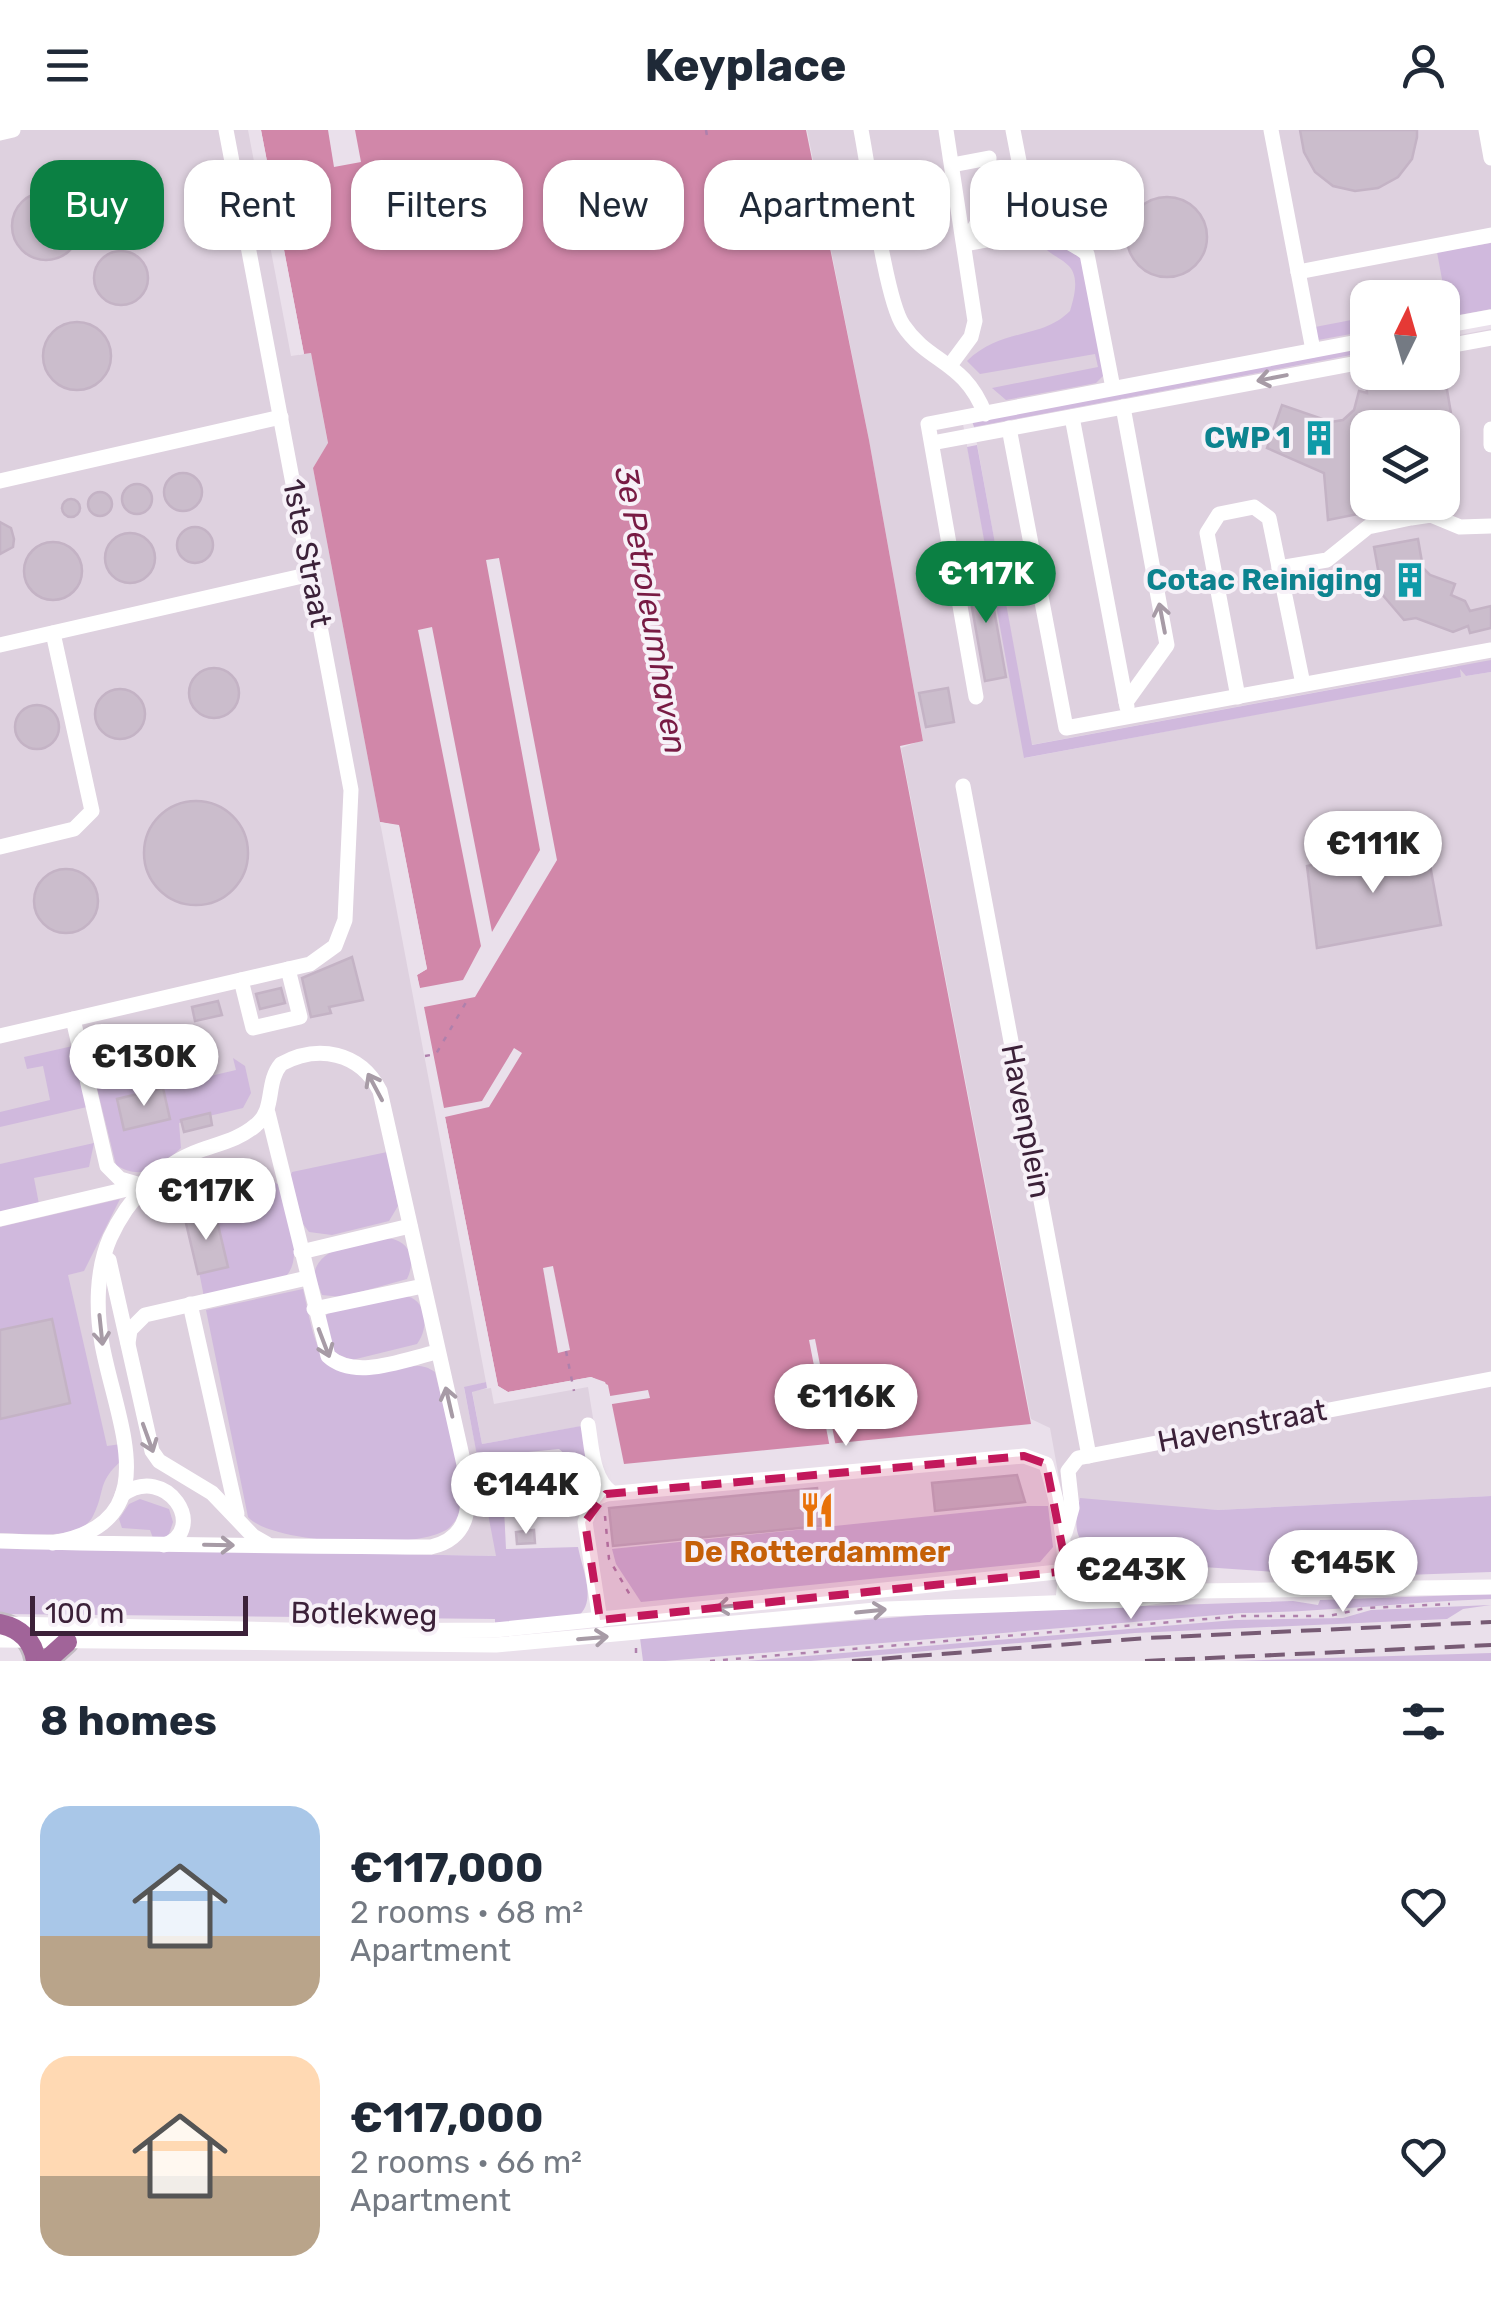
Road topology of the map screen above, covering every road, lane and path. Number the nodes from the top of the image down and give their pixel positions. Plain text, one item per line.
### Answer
1 (13, 130) edge
2 (226, 130) edge
3 (706, 130) edge
4 (861, 130) edge
5 (946, 130) edge
6 (1014, 130) edge
7 (1270, 130) edge
8 (1486, 130) edge
9 (0, 133) edge
10 (707, 136) dead end
11 (1491, 158) edge
12 (1018, 160) edge
13 (952, 164) junction
14 (1491, 235) edge
15 (965, 244) junction
16 (1298, 272) junction
17 (1491, 317) edge
18 (1460, 323) edge
19 (1491, 338) edge
20 (1350, 343) edge
21 (1460, 344) edge
22 (1313, 350) junction
23 (1350, 363) edge
24 (951, 364) junction
25 (1113, 388) junction
26 (1122, 407) junction
27 (985, 414) junction
28 (281, 417) junction
29 (1072, 417) junction
30 (1009, 428) junction
31 (1491, 429) edge
32 (932, 443) junction
33 (1491, 445) edge
34 (0, 481) edge
35 (1491, 526) edge
36 (1280, 568) junction
37 (310, 574) junction
38 (53, 633) junction
39 (0, 645) edge
40 (1491, 650) edge
41 (1304, 684) junction
42 (976, 697) dead end
43 (1238, 697) junction
44 (1128, 709) junction
45 (963, 786) dead end
46 (0, 847) edge
47 (288, 969) junction
48 (242, 980) junction
49 (468, 998) dead end
50 (73, 1019) junction
51 (0, 1036) edge
52 (425, 1056) dead end
53 (268, 1113) junction
54 (144, 1186) junction
55 (0, 1219) edge
56 (410, 1226) junction
57 (109, 1241) junction
58 (301, 1252) junction
59 (307, 1278) junction
60 (423, 1286) junction
61 (190, 1304) junction
62 (314, 1309) junction
63 (566, 1351) dead end
64 (437, 1352) junction
65 (128, 1356) junction
66 (1491, 1378) edge
67 (574, 1391) dead end
68 (588, 1425) dead end
69 (1089, 1456) junction
70 (607, 1494) junction
71 (122, 1496) junction
72 (520, 1496) dead end
73 (238, 1518) junction
74 (1063, 1539) junction
75 (0, 1542) edge
76 (52, 1542) junction
77 (164, 1544) junction
78 (273, 1546) junction
79 (1067, 1571) junction
80 (1491, 1587) edge
81 (1194, 1591) junction
82 (1063, 1600) junction
83 (1452, 1604) dead end
84 (634, 1616) junction
85 (600, 1620) junction
86 (0, 1624) edge
87 (636, 1634) junction
88 (496, 1638) junction
89 (0, 1640) edge
90 (67, 1642) junction
91 (34, 1652) edge
92 (46, 1661) edge
93 (636, 1661) edge
94 (710, 1661) edge

1 - 9 street
2 - 28 street, 1ste Straat
3 - 10 path
4 - 24 street
5 - 13 street
6 - 12 street
7 - 16 street
8 - 11 street
13 - 15 street
13 - 15 street
14 - 16 street
15 - 24 street
15 - 25 street
16 - 22 street
17 - 18 street
19 - 21 street
20 - 22 street
22 - 25 street
23 -> 26 street
24 - 27 street
25 - 27 street
26 - 29 street
44 -> 26 street
27 - 32 street
28 - 34 street
28 - 37 street, 1ste Straat
29 - 30 street
29 - 44 street
30 - 32 street
30 - 44 street
31 - 33 street
32 - 42 street
35 - 36 street
36 - 41 street
36 - 43 street
37 - 38 street
37 - 47 street, 1ste Straat
38 - 39 street
38 - 46 street
40 - 41 street
41 - 43 street
43 - 44 street
45 - 69 street, Havenplein
47 - 48 street
47 - 48 street
48 - 50 street
49 - 52 path
50 - 51 street
50 - 54 street
53 - 54 street
56 -> 53 street
53 - 58 street
54 - 55 street
54 - 57 street
56 - 58 street
56 - 60 street
57 - 65 street
57 -> 71 street
58 - 59 street
59 - 61 street
59 - 62 street
60 - 62 street
60 - 64 street
61 - 65 street
61 - 73 street
62 -> 64 street
63 - 67 path
78 -> 64 street
65 -> 73 street
66 - 69 street, Havenstraat
68 - 70 street
69 - 74 street
70 - 72 street
70 - 74 street
70 - 84 path
70 - 85 street
71 - 76 street
71 - 77 street
73 - 78 street
74 - 79 street
75 - 76 street
76 - 77 street
77 -> 78 street
79 - 81 street, Botlekweg
79 - 82 street
79 -> 84 street, Botlekweg
80 - 81 street
81 - 82 street, Botlekweg
87 -> 82 street, Botlekweg
83 - 94 path
84 - 85 street, Botlekweg
85 - 88 street, Botlekweg
86 - 88 street, Botlekweg
86 - 91 main road, Botlekweg
88 -> 87 street, Botlekweg
87 - 93 path
88 - 90 street, Botlekweg
89 - 91 street, Botlekweg
90 - 91 street, Botlekweg
90 - 92 main road

